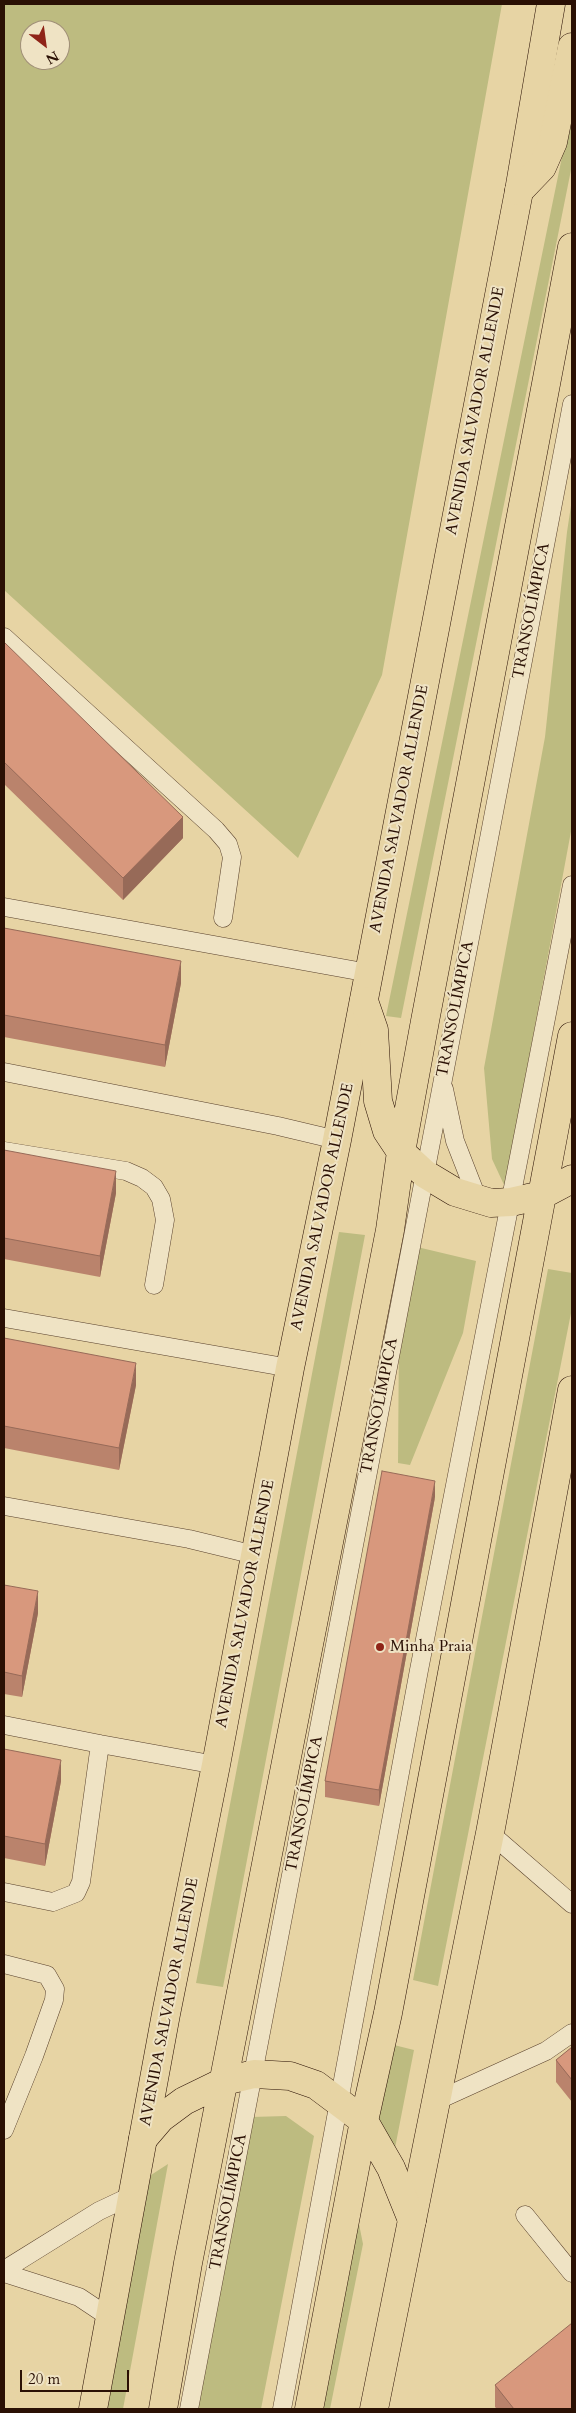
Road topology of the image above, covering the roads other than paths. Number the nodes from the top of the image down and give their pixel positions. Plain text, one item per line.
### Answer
1 (551, 4) edge
2 (572, 48) edge
3 (519, 191) junction
4 (572, 247) edge
5 (572, 404) edge
6 (4, 637) edge
7 (572, 885) edge
8 (4, 907) edge
9 (223, 918) dead end
10 (369, 973) junction
11 (364, 1001) junction
12 (572, 1036) edge
13 (4, 1072) edge
14 (443, 1081) junction
15 (337, 1140) junction
16 (4, 1151) edge
17 (401, 1152) junction
18 (425, 1174) junction
19 (572, 1179) edge
20 (542, 1195) junction
21 (478, 1200) junction
22 (511, 1202) junction
23 (154, 1285) dead end
24 (4, 1318) edge
25 (290, 1368) junction
26 (572, 1390) edge
27 (4, 1506) edge
28 (255, 1555) junction
29 (4, 1725) edge
30 (100, 1744) junction
31 (216, 1765) junction
32 (490, 1833) junction
33 (4, 1892) edge
34 (572, 1904) edge
35 (4, 1964) edge
36 (572, 2033) edge
37 (254, 2074) junction
38 (225, 2081) junction
39 (436, 2101) junction
40 (340, 2102) junction
41 (6, 2120) edge
42 (364, 2121) junction
43 (143, 2139) junction
44 (133, 2195) junction
45 (525, 2215) dead end
46 (412, 2220) junction
47 (4, 2271) edge
48 (572, 2273) edge
49 (109, 2316) junction
50 (94, 2409) edge
51 (164, 2409) edge
52 (189, 2409) edge
53 (282, 2409) edge
54 (308, 2409) edge
55 (374, 2409) edge

1 - 3 main road, AVENIDA SALVADOR ALLENDE
2 - 3 main road
3 - 10 main road, AVENIDA SALVADOR ALLENDE
4 - 17 main road
5 - 14 lane, TRANSOLÍMPICA
6 - 9 lane
7 - 22 lane
8 - 10 lane
10 - 11 main road, AVENIDA SALVADOR ALLENDE
11 - 15 main road, AVENIDA SALVADOR ALLENDE
11 - 17 main road
12 - 20 main road
13 - 15 lane
14 - 18 lane, TRANSOLÍMPICA
14 - 21 lane
15 - 25 main road, AVENIDA SALVADOR ALLENDE
16 - 23 lane
17 - 18 main road
17 - 38 main road
18 - 21 main road
18 - 37 lane, TRANSOLÍMPICA
19 - 20 main road
20 - 22 main road
20 - 42 main road
21 - 22 main road
22 - 40 lane
24 - 25 lane
25 - 28 main road, AVENIDA SALVADOR ALLENDE
26 - 32 main road
27 - 28 lane
28 - 31 main road, AVENIDA SALVADOR ALLENDE
29 - 30 lane
30 - 31 lane
30 - 33 lane
31 - 43 main road, AVENIDA SALVADOR ALLENDE
32 - 34 lane
32 - 39 main road
35 - 41 lane
36 - 39 lane
37 - 38 main road
37 - 40 main road
37 - 52 lane, TRANSOLÍMPICA
38 - 43 main road
38 - 51 main road
39 - 46 main road
40 - 42 main road
40 - 53 lane
42 - 46 main road
42 - 54 main road
43 - 44 main road, AVENIDA SALVADOR ALLENDE
44 - 47 lane
44 - 49 main road, AVENIDA SALVADOR ALLENDE
45 - 48 lane
46 - 55 main road
47 - 49 lane
49 - 50 main road, AVENIDA SALVADOR ALLENDE

